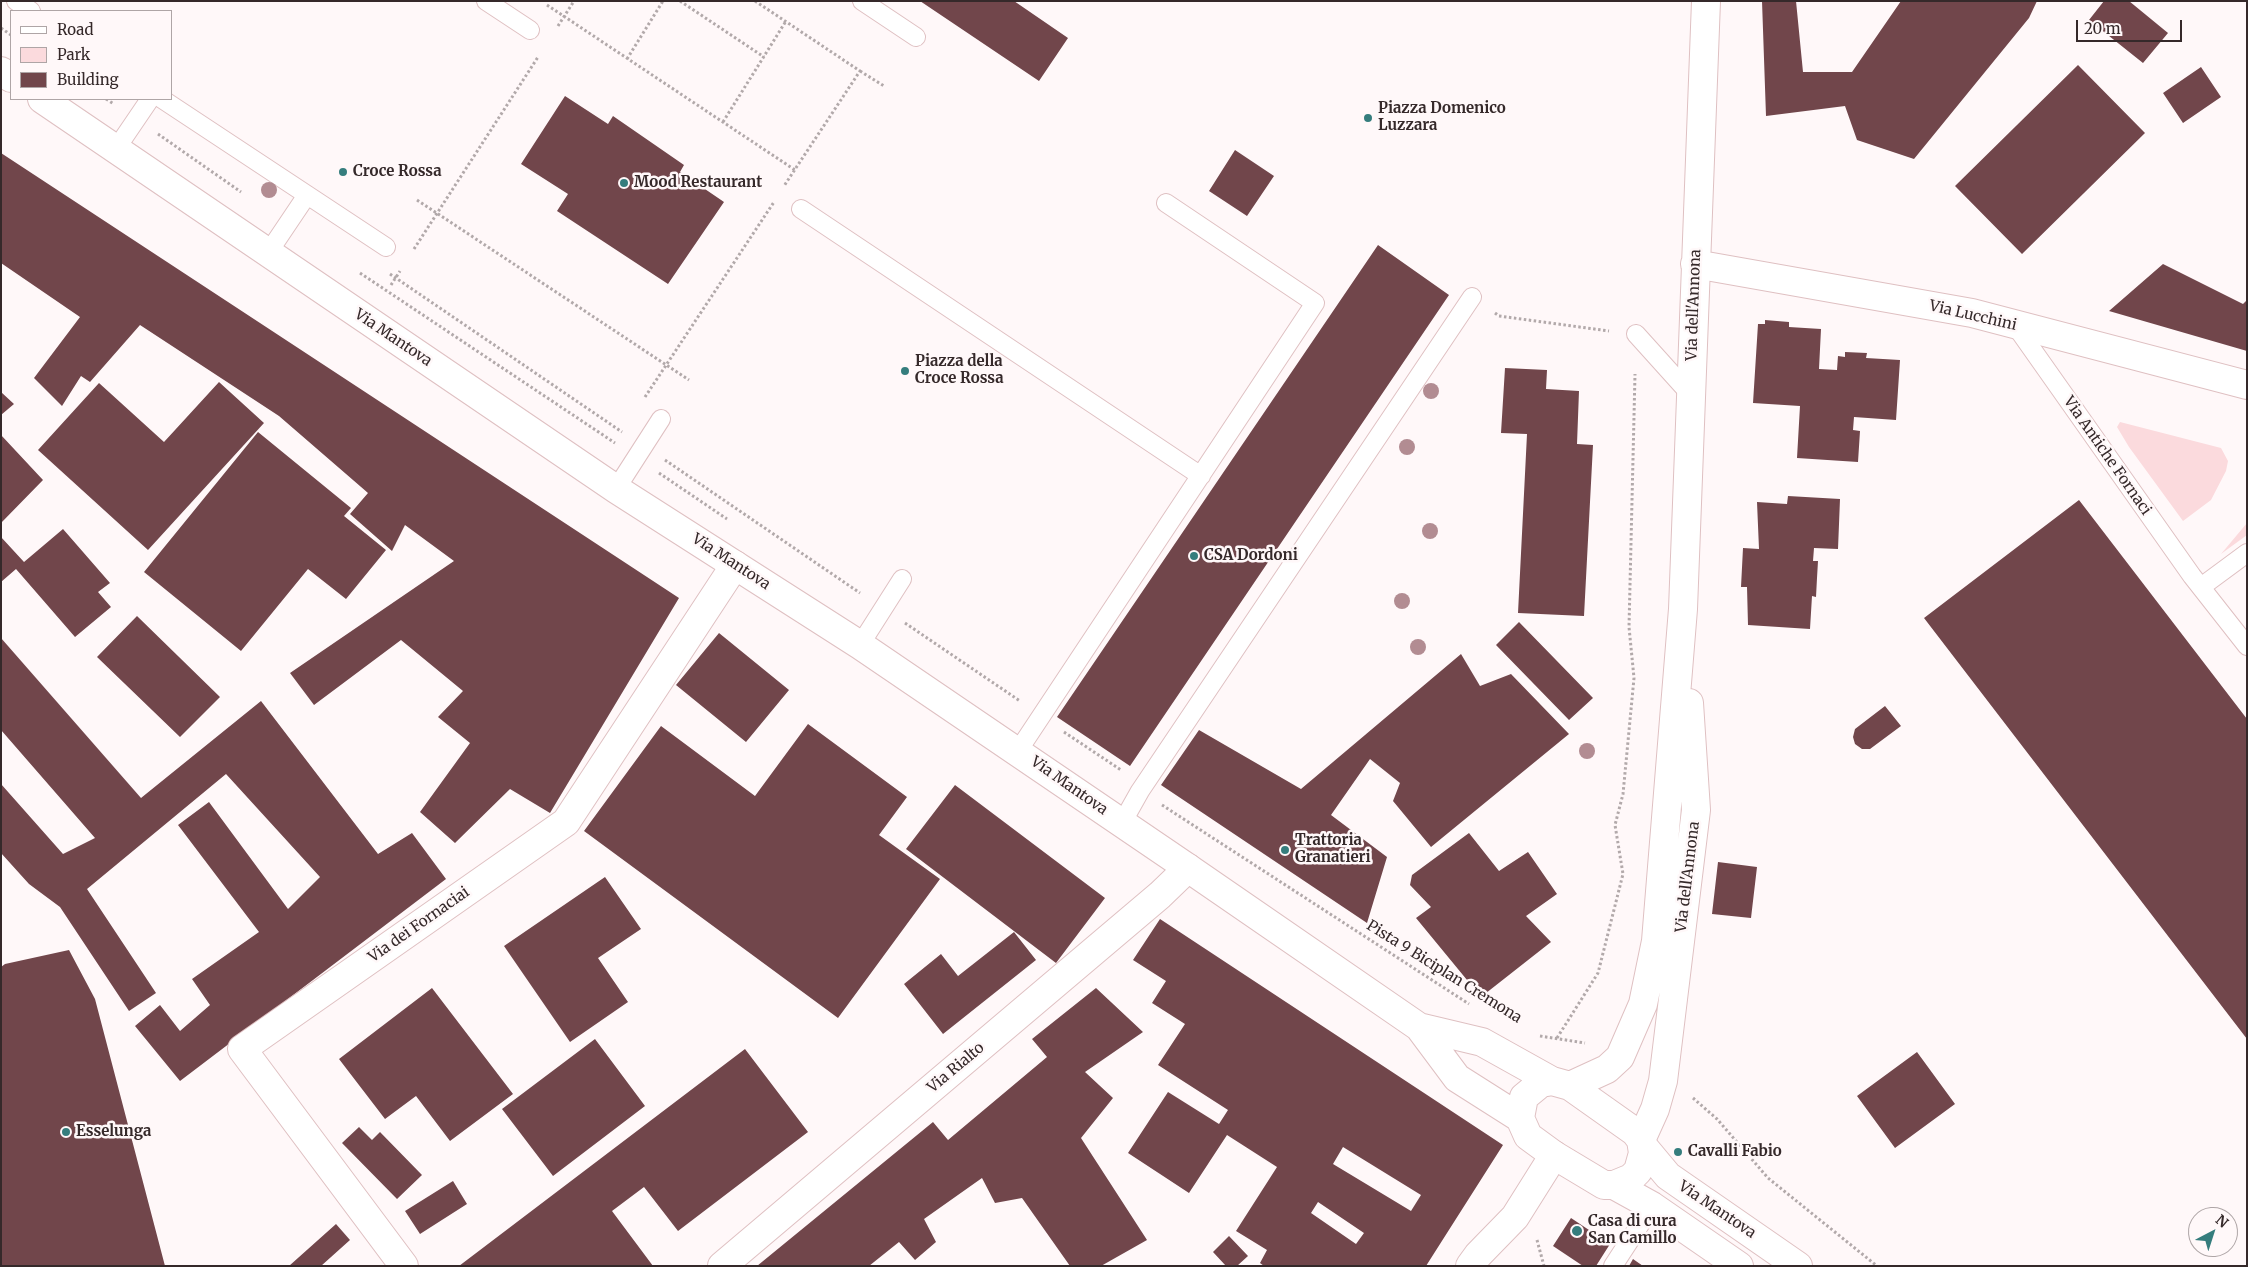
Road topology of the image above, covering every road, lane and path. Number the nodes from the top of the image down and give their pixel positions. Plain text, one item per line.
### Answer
1 (16, 1) edge
2 (486, 1) edge
3 (574, 1) edge
4 (663, 1) edge
5 (680, 1) edge
6 (755, 1) edge
7 (862, 1) edge
8 (1706, 1) edge
9 (547, 5) dead end
10 (30, 10) edge
11 (564, 17) junction
12 (786, 22) junction
13 (530, 30) dead end
14 (553, 34) dead end
15 (916, 37) dead end
16 (542, 50) dead end
17 (764, 57) junction
18 (627, 59) junction
19 (860, 71) junction
20 (884, 86) dead end
21 (43, 100) edge
22 (149, 100) edge
23 (164, 100) edge
24 (723, 122) junction
25 (116, 149) junction
26 (795, 170) junction
27 (779, 193) dead end
28 (307, 195) junction
29 (417, 200) dead end
30 (774, 201) dead end
31 (1166, 203) dead end
32 (801, 209) dead end
33 (437, 213) junction
34 (386, 247) dead end
35 (411, 253) dead end
36 (268, 254) junction
37 (1695, 264) junction
38 (401, 269) dead end
39 (391, 285) dead end
40 (1472, 297) joint
41 (2014, 325) junction
42 (1636, 334) junction
43 (666, 365) junction
44 (689, 380) dead end
45 (2247, 385) edge
46 (1691, 395) junction
47 (644, 398) dead end
48 (661, 419) dead end
49 (627, 423) dead end
50 (618, 438) dead end
51 (1201, 476) junction
52 (616, 488) junction
53 (2247, 553) edge
54 (735, 565) junction
55 (902, 579) dead end
56 (2201, 587) junction
57 (860, 645) junction
58 (2247, 646) edge
59 (1018, 751) junction
60 (1140, 791) junction
61 (1122, 823) junction
62 (1188, 868) junction
63 (1668, 941) junction
64 (1472, 1006) dead end
65 (1419, 1027) junction
66 (1532, 1035) dead end
67 (1557, 1038) junction
68 (1620, 1057) junction
69 (1664, 1081) junction
70 (1561, 1084) junction
71 (1520, 1118) junction
72 (1642, 1143) junction
73 (1554, 1155) junction
74 (1614, 1185) junction
75 (1652, 1206) junction
76 (1536, 1235) dead end
77 (404, 1266) edge
78 (722, 1266) edge
79 (1470, 1266) edge
80 (1544, 1266) edge
81 (1613, 1266) edge
82 (1739, 1266) edge
83 (1798, 1266) edge
84 (1877, 1266) edge

1 - 10 lane
2 - 13 lane
3 - 11 path
4 - 18 path
5 - 17 path
6 - 12 path
7 - 15 lane
8 - 37 street, Via dell'Annona
9 - 11 path
11 - 14 path
11 - 18 path
12 - 17 path
12 - 19 path
16 - 33 path
17 - 24 path
18 - 24 path
19 - 20 path
19 - 26 path
21 - 25 street, Via Mantova
22 - 25 lane
23 - 28 lane
24 - 26 path
25 - 36 street, Via Mantova
26 - 27 path
28 - 34 lane
28 - 36 lane
29 - 33 path
30 - 43 path
31 - 51 lane
32 - 51 lane
33 - 35 path
33 - 43 path
36 - 52 street, Via Mantova
37 - 41 street, Via Lucchini
37 - 46 street, Via dell'Annona
38 - 39 path
40 - 42 path
40 - 60 lane
41 - 45 street, Via Lucchini
41 - 56 lane, Via Antiche Fornaci
42 - 46 lane
42 - 67 path
43 - 44 path
43 - 47 path
46 - 63 street, Via dell'Annona
48 - 52 lane
49 - 50 path
51 - 59 lane
52 - 54 street, Via Mantova
53 - 56 lane
54 - 57 street, Via Mantova
54 - 77 street, Via dei Fornaciai
55 - 57 lane
56 - 58 lane, Via Antiche Fornaci
57 - 59 street, Via Mantova
59 - 61 street, Via Mantova
60 - 61 lane
60 - 64 path, Pista 9 Biciplan Cremona
61 - 62 street, Via Mantova
62 - 65 street, Via Mantova
62 - 78 street, Via Rialto
63 - 68 street, Via dell'Annona
63 - 69 street, Via dell'Annona
65 - 70 street, Via Mantova
65 - 71 street, Via Mantova
66 - 67 path, Pista 9 Biciplan Cremona
67 - 68 path, Pista 9 Biciplan Cremona
68 - 70 street, Via dell'Annona
69 - 72 street, Via dell'Annona
69 - 84 path
70 - 71 street, Via dell'Annona
70 - 72 street, Via Mantova
71 - 73 street
72 - 74 street, Via dell'Annona
72 - 83 street, Via Mantova
73 - 74 street
73 - 79 street
74 - 75 street
75 - 81 lane
75 - 82 street
76 - 80 path

